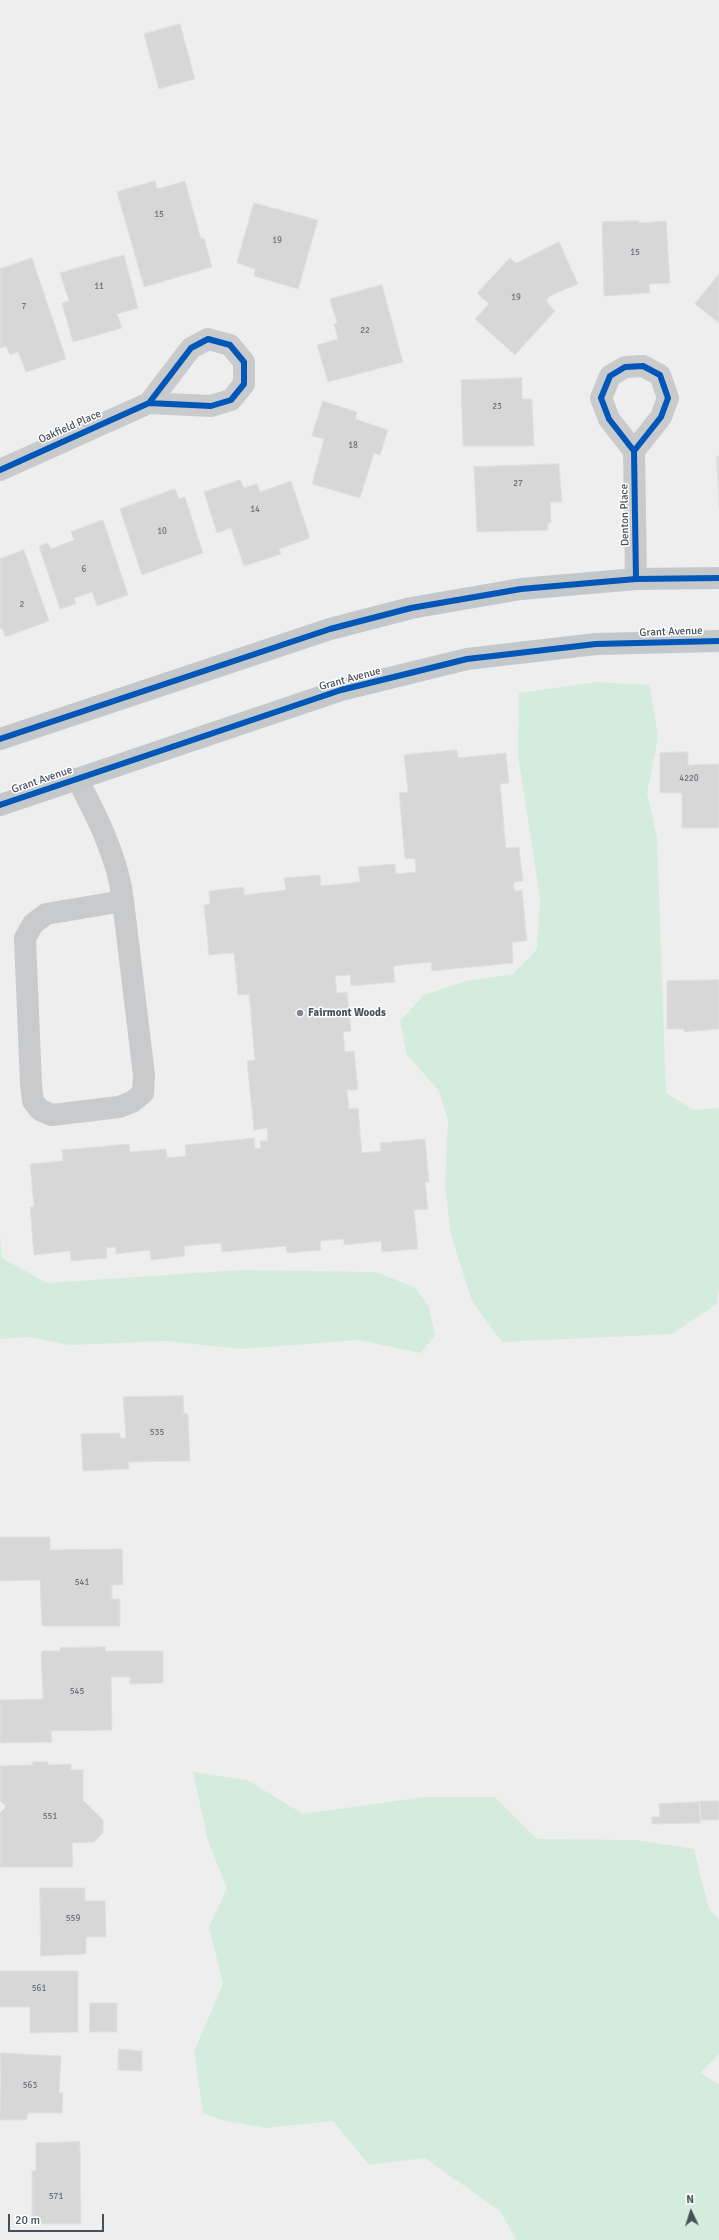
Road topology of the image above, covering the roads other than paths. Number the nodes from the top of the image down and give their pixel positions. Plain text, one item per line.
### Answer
1 (148, 403) dead end
2 (634, 451) dead end
3 (0, 470) edge
4 (719, 578) edge
5 (636, 579) junction
6 (719, 640) edge
7 (0, 739) edge
8 (77, 779) junction
9 (0, 805) edge
10 (123, 901) junction

1 - 3 street, Oakfield Place
2 - 5 street, Denton Place
4 - 5 main road
5 - 7 main road
6 - 8 main road, Grant Avenue
8 - 9 main road, Grant Avenue
8 - 10 street
10 - 10 street

